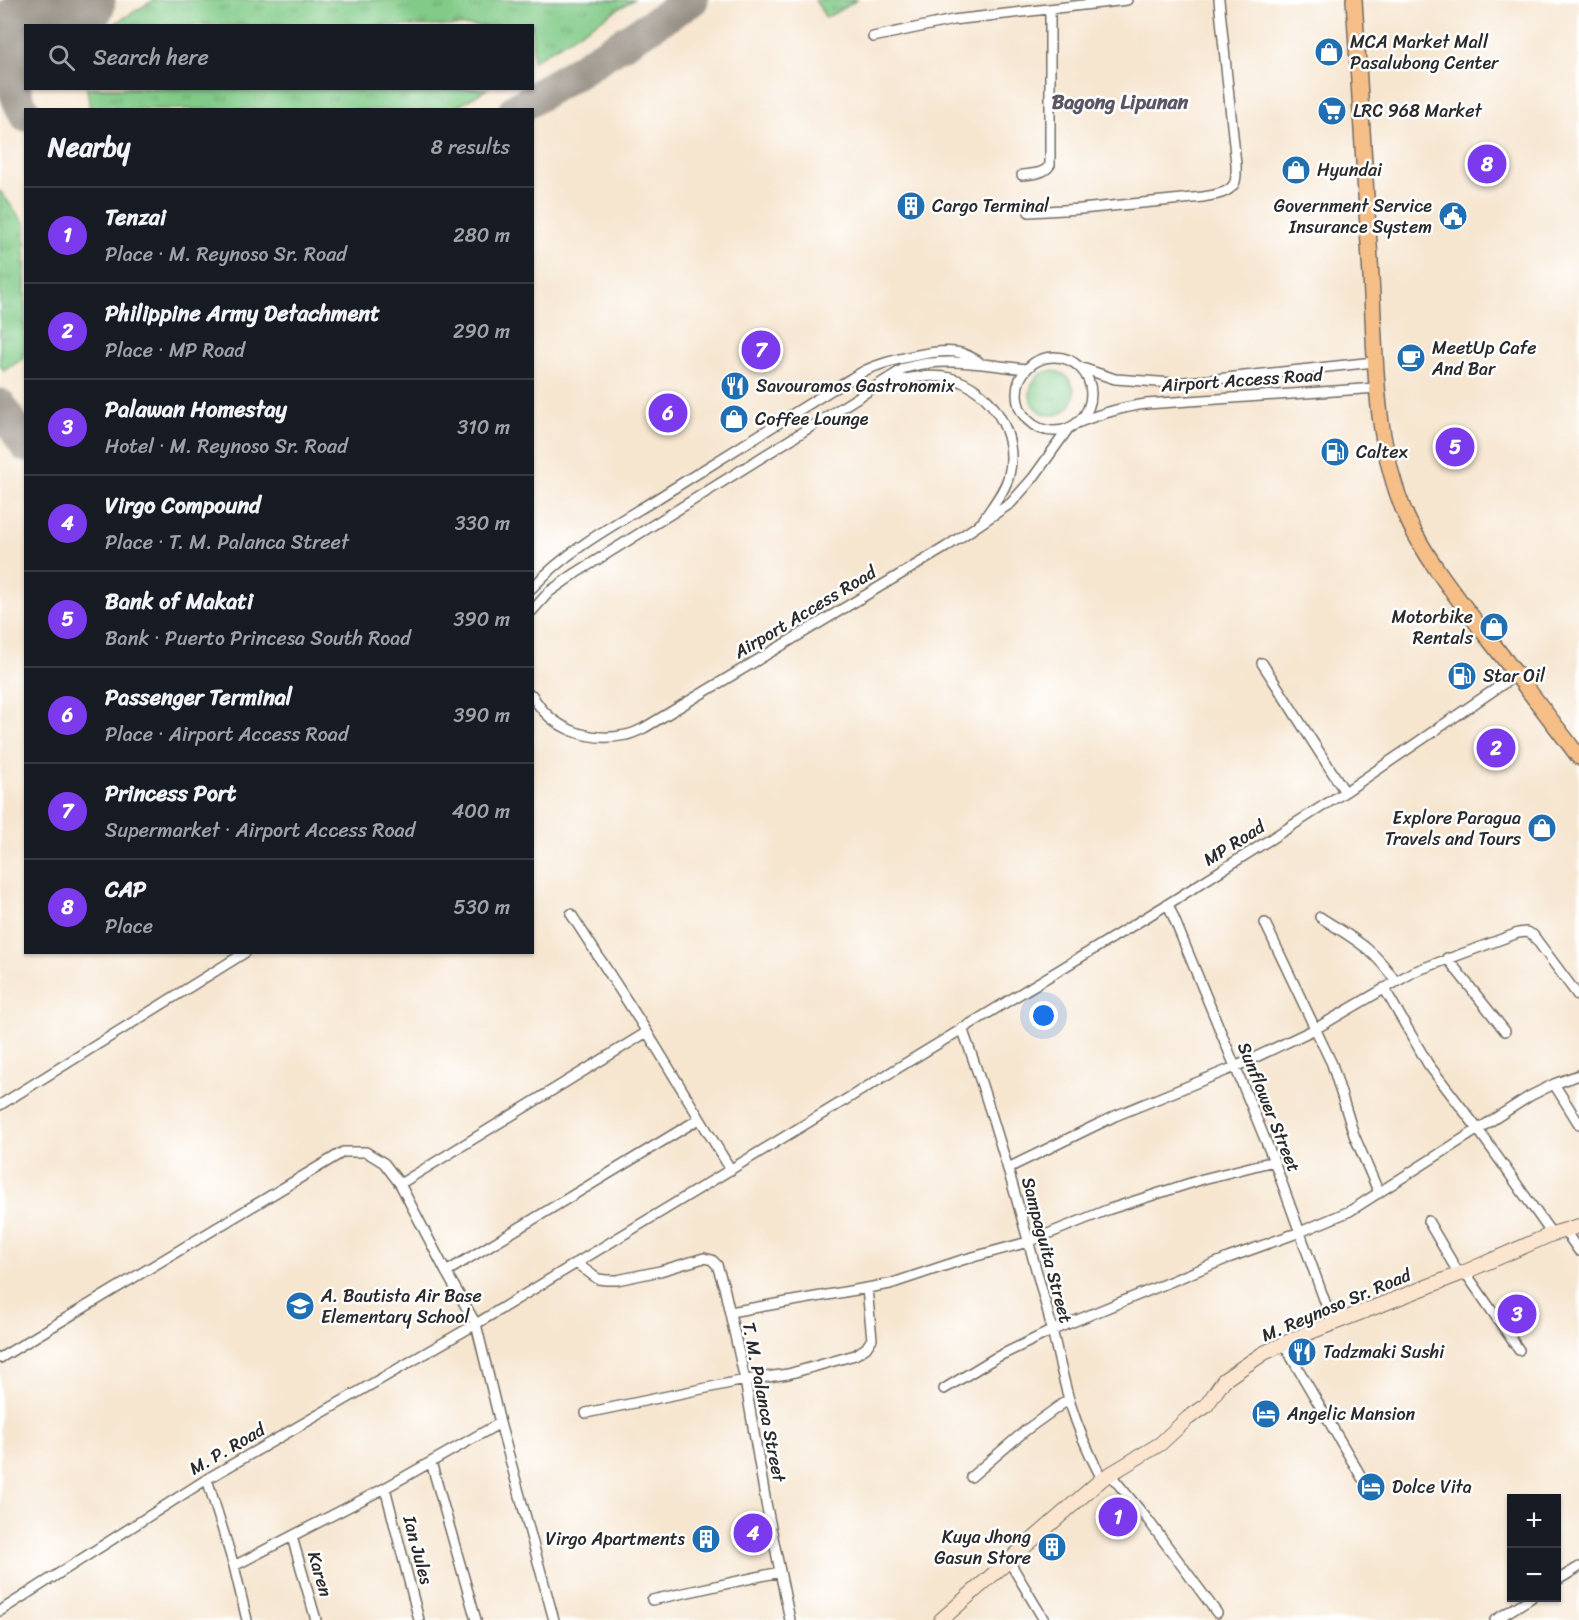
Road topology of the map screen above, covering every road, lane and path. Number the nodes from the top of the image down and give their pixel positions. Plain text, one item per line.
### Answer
1 (1127, 0) edge
2 (1219, 0) edge
3 (1354, 0) edge
4 (1050, 9) junction
5 (873, 37) dead end
6 (1022, 175) dead end
7 (1029, 212) dead end
8 (1374, 362) junction
9 (982, 364) junction
10 (1079, 367) junction
11 (1026, 369) junction
12 (880, 384) junction
13 (1377, 388) junction
14 (1077, 423) junction
15 (1068, 429) junction
16 (982, 523) junction
17 (534, 586) edge
18 (534, 609) edge
19 (1262, 663) dead end
20 (1516, 675) junction
21 (534, 698) edge
22 (1579, 757) edge
23 (1344, 792) junction
24 (1168, 904) junction
25 (571, 914) dead end
26 (1320, 917) dead end
27 (1265, 924) dead end
28 (243, 954) edge
29 (1447, 958) junction
30 (1395, 981) junction
31 (1384, 988) junction
32 (1579, 997) edge
33 (962, 1029) junction
34 (1315, 1029) junction
35 (1505, 1031) dead end
36 (647, 1032) junction
37 (1234, 1067) junction
38 (1579, 1075) edge
39 (1554, 1084) junction
40 (0, 1105) edge
41 (699, 1119) junction
42 (1579, 1124) edge
43 (1477, 1128) junction
44 (1274, 1161) junction
45 (1008, 1168) junction
46 (731, 1170) junction
47 (400, 1184) junction
48 (1379, 1193) junction
49 (1428, 1221) dead end
50 (1579, 1226) edge
51 (1300, 1232) junction
52 (1559, 1232) junction
53 (1028, 1242) junction
54 (1579, 1251) edge
55 (576, 1263) junction
56 (446, 1272) junction
57 (1462, 1273) junction
58 (867, 1289) junction
59 (730, 1312) junction
60 (1333, 1323) junction
61 (476, 1324) junction
62 (1053, 1330) junction
63 (1283, 1343) junction
64 (1519, 1350) dead end
65 (0, 1358) edge
66 (745, 1380) junction
67 (944, 1389) dead end
68 (1069, 1399) junction
69 (586, 1413) dead end
70 (500, 1423) junction
71 (431, 1462) junction
72 (1105, 1476) junction
73 (971, 1477) dead end
74 (1362, 1478) dead end
75 (207, 1479) junction
76 (385, 1488) junction
77 (292, 1537) junction
78 (1009, 1561) junction
79 (234, 1566) junction
80 (1579, 1567) edge
81 (780, 1572) junction
82 (1561, 1578) edge
83 (652, 1600) dead end
84 (1524, 1602) edge
85 (0, 1611) edge
86 (1217, 1613) dead end
87 (246, 1620) edge
88 (316, 1620) edge
89 (419, 1620) edge
90 (476, 1620) edge
91 (554, 1620) edge
92 (790, 1620) edge
93 (941, 1620) edge
94 (1044, 1620) edge
95 (1495, 1620) edge

1 - 4 street
2 - 7 street
3 - 8 main road
4 - 5 street
4 - 6 street
8 - 10 street, Airport Access Road
8 - 13 main road
9 - 11 street
9 - 12 street
9 - 17 street
10 - 11 street
10 - 14 street
11 - 15 street
12 - 16 street
12 - 18 street
13 - 14 street, Airport Access Road
13 - 20 main road
14 - 15 street
15 - 16 street, Airport Access Road
16 - 21 street, Airport Access Road
19 - 23 street
20 - 22 main road
20 - 23 street, MP Road
23 - 24 street, MP Road
24 - 33 street, MP Road
24 - 37 street, Sunflower Street
25 - 36 street
26 - 30 street
27 - 34 street
28 - 40 street
29 - 30 street
29 - 32 street
29 - 35 street
30 - 31 street
31 - 34 street
31 - 43 street
33 - 45 street, Sampaguita Street
33 - 46 street, MP Road
34 - 37 street
34 - 48 street
36 - 41 street
36 - 47 street
37 - 44 street, Sunflower Street
37 - 45 street
38 - 39 street
39 - 42 street
39 - 43 street
41 - 46 street
41 - 56 street
43 - 48 street
43 - 52 street
44 - 51 street, Sunflower Street
44 - 53 street
45 - 53 street, Sampaguita Street
46 - 55 street, M. P. Road
47 - 56 street
47 - 65 street
48 - 51 street
49 - 57 street
50 - 52 street, M. Reynoso Sr. Road
51 - 60 street, Sunflower Street
51 - 62 street
52 - 54 street
52 - 57 street, M. Reynoso Sr. Road
53 - 58 street
53 - 62 street, Sampaguita Street
55 - 59 street, T. M. Palanca Street
55 - 61 street, M. P. Road
56 - 61 street
57 - 60 street, M. Reynoso Sr. Road
57 - 64 street
58 - 59 street
58 - 66 street
59 - 66 street, T. M. Palanca Street
60 - 63 street, M. Reynoso Sr. Road
61 - 70 street
61 - 75 street, M. P. Road
62 - 67 street
62 - 68 street, Sampaguita Street
63 - 72 street, M. Reynoso Sr. Road
63 - 74 street
66 - 69 street
66 - 81 street, T. M. Palanca Street
68 - 72 street, Sampaguita Street
68 - 73 street
70 - 71 street
70 - 91 street
71 - 76 street
71 - 90 street
72 - 78 street, M. Reynoso Sr. Road
72 - 86 street, Sampaguita Street
75 - 79 street
75 - 85 street, M. P. Road
76 - 77 street
76 - 89 street, Ian Jules
77 - 79 street
77 - 88 street, Karen
78 - 93 street, M. Reynoso Sr. Road
78 - 94 street
79 - 87 street
80 - 82 street
81 - 83 street
81 - 92 street, T. M. Palanca Street
84 - 95 street

